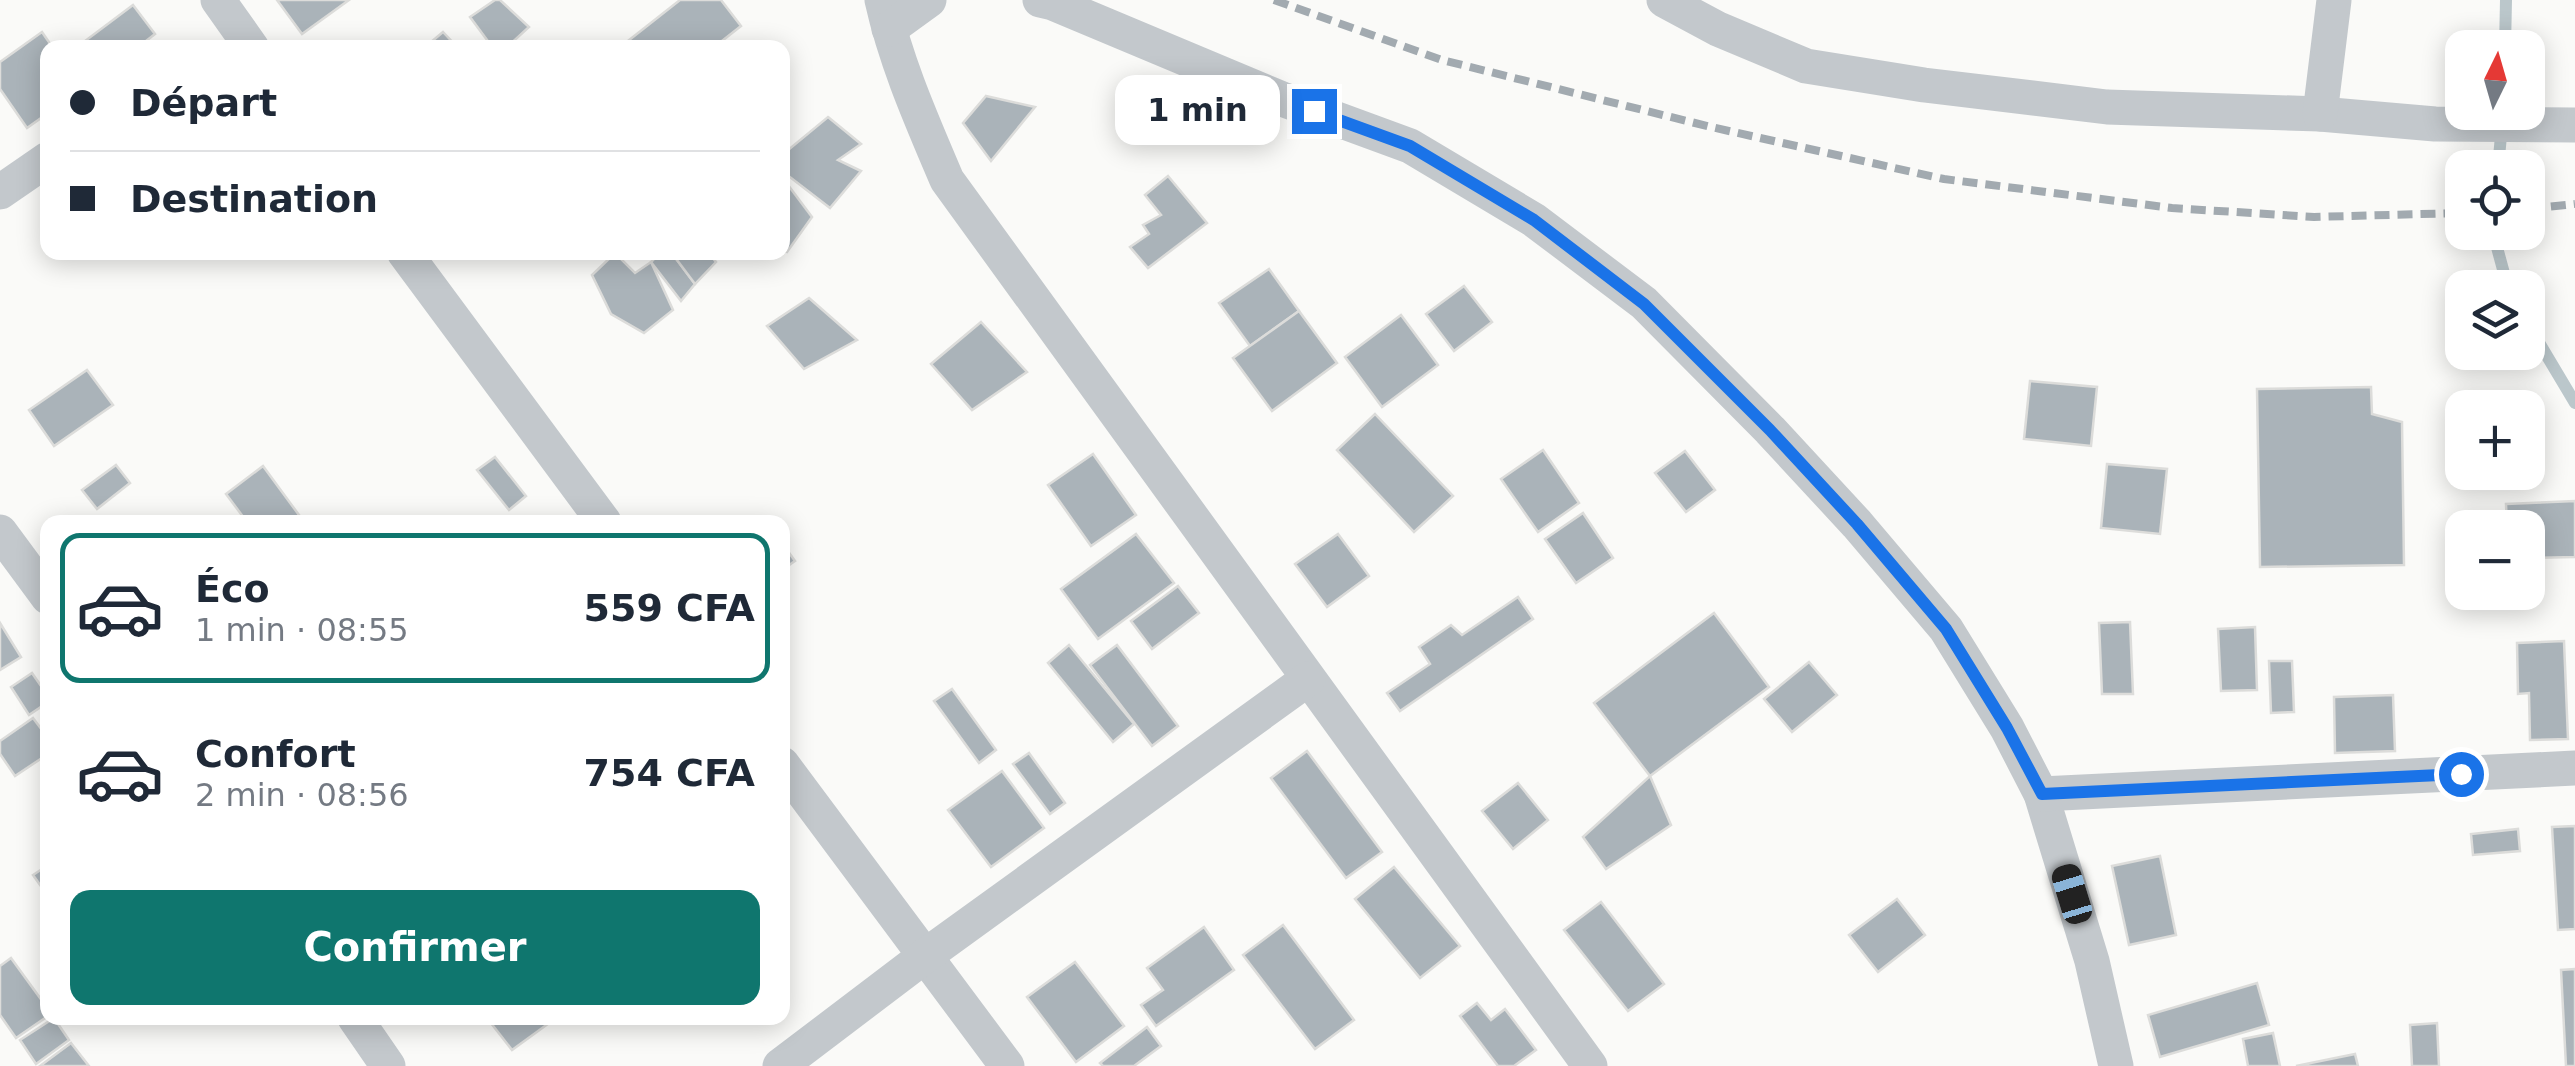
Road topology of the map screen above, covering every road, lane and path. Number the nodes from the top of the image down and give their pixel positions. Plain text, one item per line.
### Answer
1 (218, 0) edge
2 (928, 0) edge
3 (1040, 0) edge
4 (1664, 0) edge
5 (2334, 0) edge
6 (886, 15) edge
7 (233, 40) edge
8 (2320, 114) junction
9 (2575, 125) edge
10 (40, 165) edge
11 (0, 192) edge
12 (410, 260) edge
13 (599, 515) edge
14 (0, 532) edge
15 (40, 586) edge
16 (1308, 679) junction
17 (2575, 768) edge
18 (790, 775) edge
19 (2042, 794) junction
20 (925, 956) junction
21 (360, 1025) edge
22 (388, 1066) edge
23 (780, 1066) edge
24 (1007, 1066) edge
25 (1590, 1066) edge
26 (2116, 1066) edge

1 - 7 street
2 - 6 street
3 - 19 street
4 - 8 street
5 - 8 street
6 - 16 street
8 - 9 street
10 - 11 street
12 - 13 street
14 - 15 street
16 - 20 street
16 - 25 street
17 - 19 street
18 - 20 street
19 - 26 street
20 - 23 street
20 - 24 street
21 - 22 street

